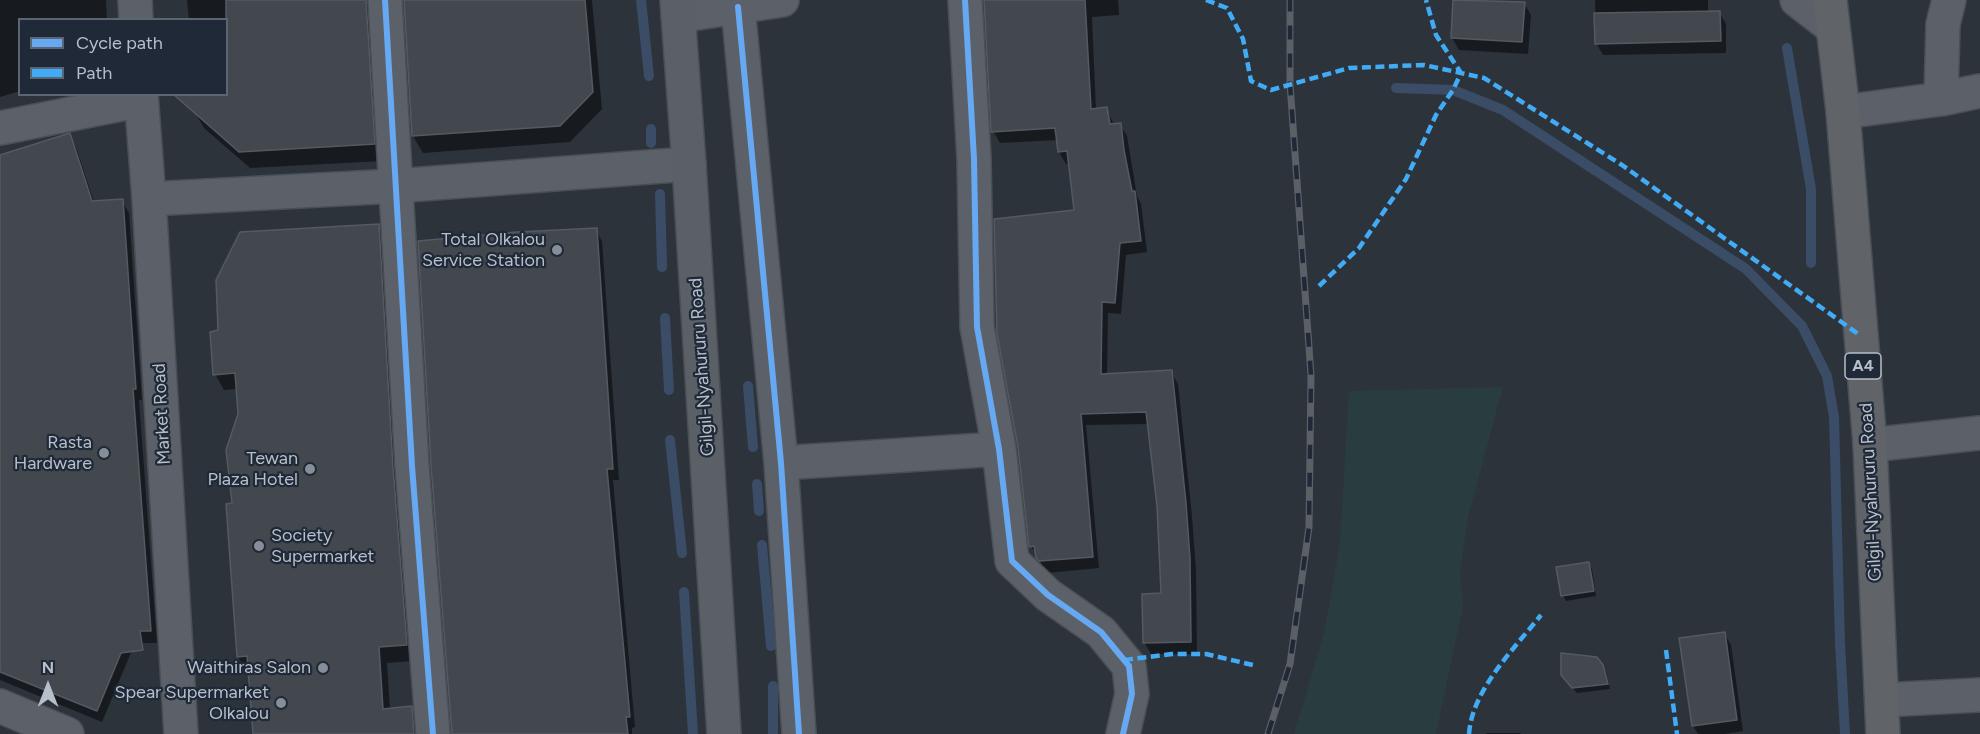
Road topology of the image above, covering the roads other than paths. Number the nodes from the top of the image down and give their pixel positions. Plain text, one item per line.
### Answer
1 (135, 0) edge
2 (385, 0) edge
3 (782, 0) edge
4 (965, 0) edge
5 (1797, 0) edge
6 (1948, 0) edge
7 (738, 7) junction
8 (677, 8) edge
9 (1831, 13) edge
10 (136, 18) edge
11 (1980, 91) edge
12 (141, 97) edge
13 (1941, 99) junction
14 (1843, 111) junction
15 (0, 128) edge
16 (689, 164) junction
17 (395, 186) junction
18 (149, 199) junction
19 (1980, 433) edge
20 (1870, 445) junction
21 (999, 449) junction
22 (781, 463) junction
23 (1980, 695) edge
24 (1882, 700) junction
25 (0, 706) edge
26 (68, 734) edge
27 (181, 734) edge
28 (433, 734) edge
29 (724, 734) edge
30 (799, 734) edge
31 (1123, 734) edge
32 (1883, 734) edge

1 - 10 street
2 - 17 street
3 - 7 street
4 - 21 street
5 - 9 street
6 - 13 street
7 - 8 street
7 - 22 street
8 - 16 main road, Gilgil-Nyahururu Road
9 - 14 highway, Gilgil-Nyahururu Road / A4
11 - 13 street
12 - 15 street
12 - 18 street, Market Road
13 - 14 street
14 - 20 highway, Gilgil-Nyahururu Road / A4
16 - 17 street
16 - 29 main road, Gilgil-Nyahururu Road
17 - 18 street
17 - 28 street
18 - 27 street, Market Road
19 - 20 street
20 - 24 highway, Gilgil-Nyahururu Road / A4
21 - 22 street
21 - 31 street
22 - 30 street
23 - 24 street
24 - 32 highway, Gilgil-Nyahururu Road / A4
25 - 26 street

